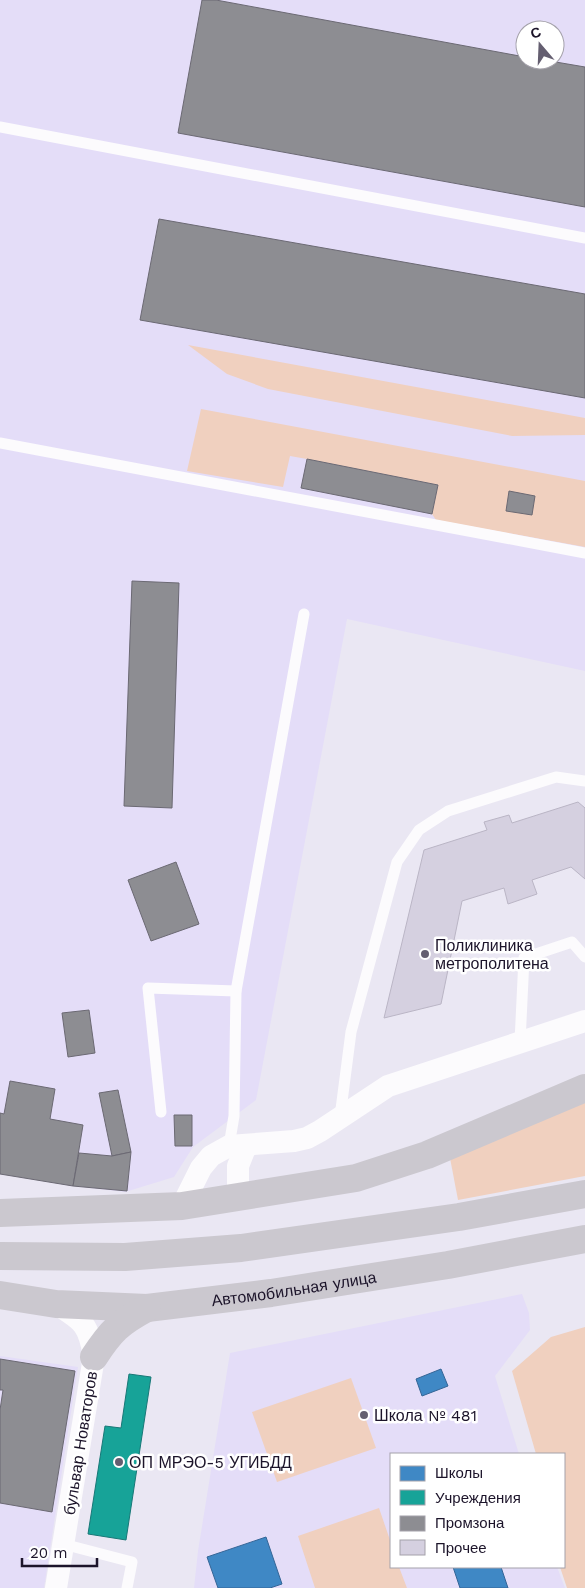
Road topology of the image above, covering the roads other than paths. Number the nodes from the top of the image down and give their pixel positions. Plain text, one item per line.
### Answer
1 (0, 127) edge
2 (585, 238) edge
3 (0, 443) edge
4 (585, 553) edge
5 (304, 614) dead end
6 (585, 782) edge
7 (585, 957) edge
8 (236, 991) junction
9 (585, 1021) edge
10 (520, 1042) junction
11 (585, 1088) edge
12 (160, 1112) dead end
13 (340, 1118) junction
14 (238, 1146) junction
15 (585, 1194) edge
16 (238, 1197) junction
17 (182, 1206) junction
18 (0, 1213) edge
19 (585, 1238) edge
20 (3, 1256) edge
21 (0, 1295) edge
22 (56, 1304) junction
23 (147, 1308) junction
24 (94, 1357) junction
25 (63, 1544) junction
26 (56, 1588) edge
27 (127, 1588) edge

1 - 2 lane
3 - 4 lane
5 - 8 lane
6 - 13 lane
7 - 10 lane
8 - 12 lane
8 - 14 lane
9 - 10 street
10 - 13 street
11 - 16 main road
13 - 14 street
14 - 16 street
14 - 17 street
15 - 20 main road
16 - 17 main road
17 - 18 main road
19 - 23 main road, Автомобильная улица
21 - 22 main road, Автомобильная улица
22 - 23 main road, Автомобильная улица
22 - 24 street
23 - 24 main road
24 - 25 street, бульвар Новаторов
25 - 26 street, бульвар Новаторов
25 - 27 lane

